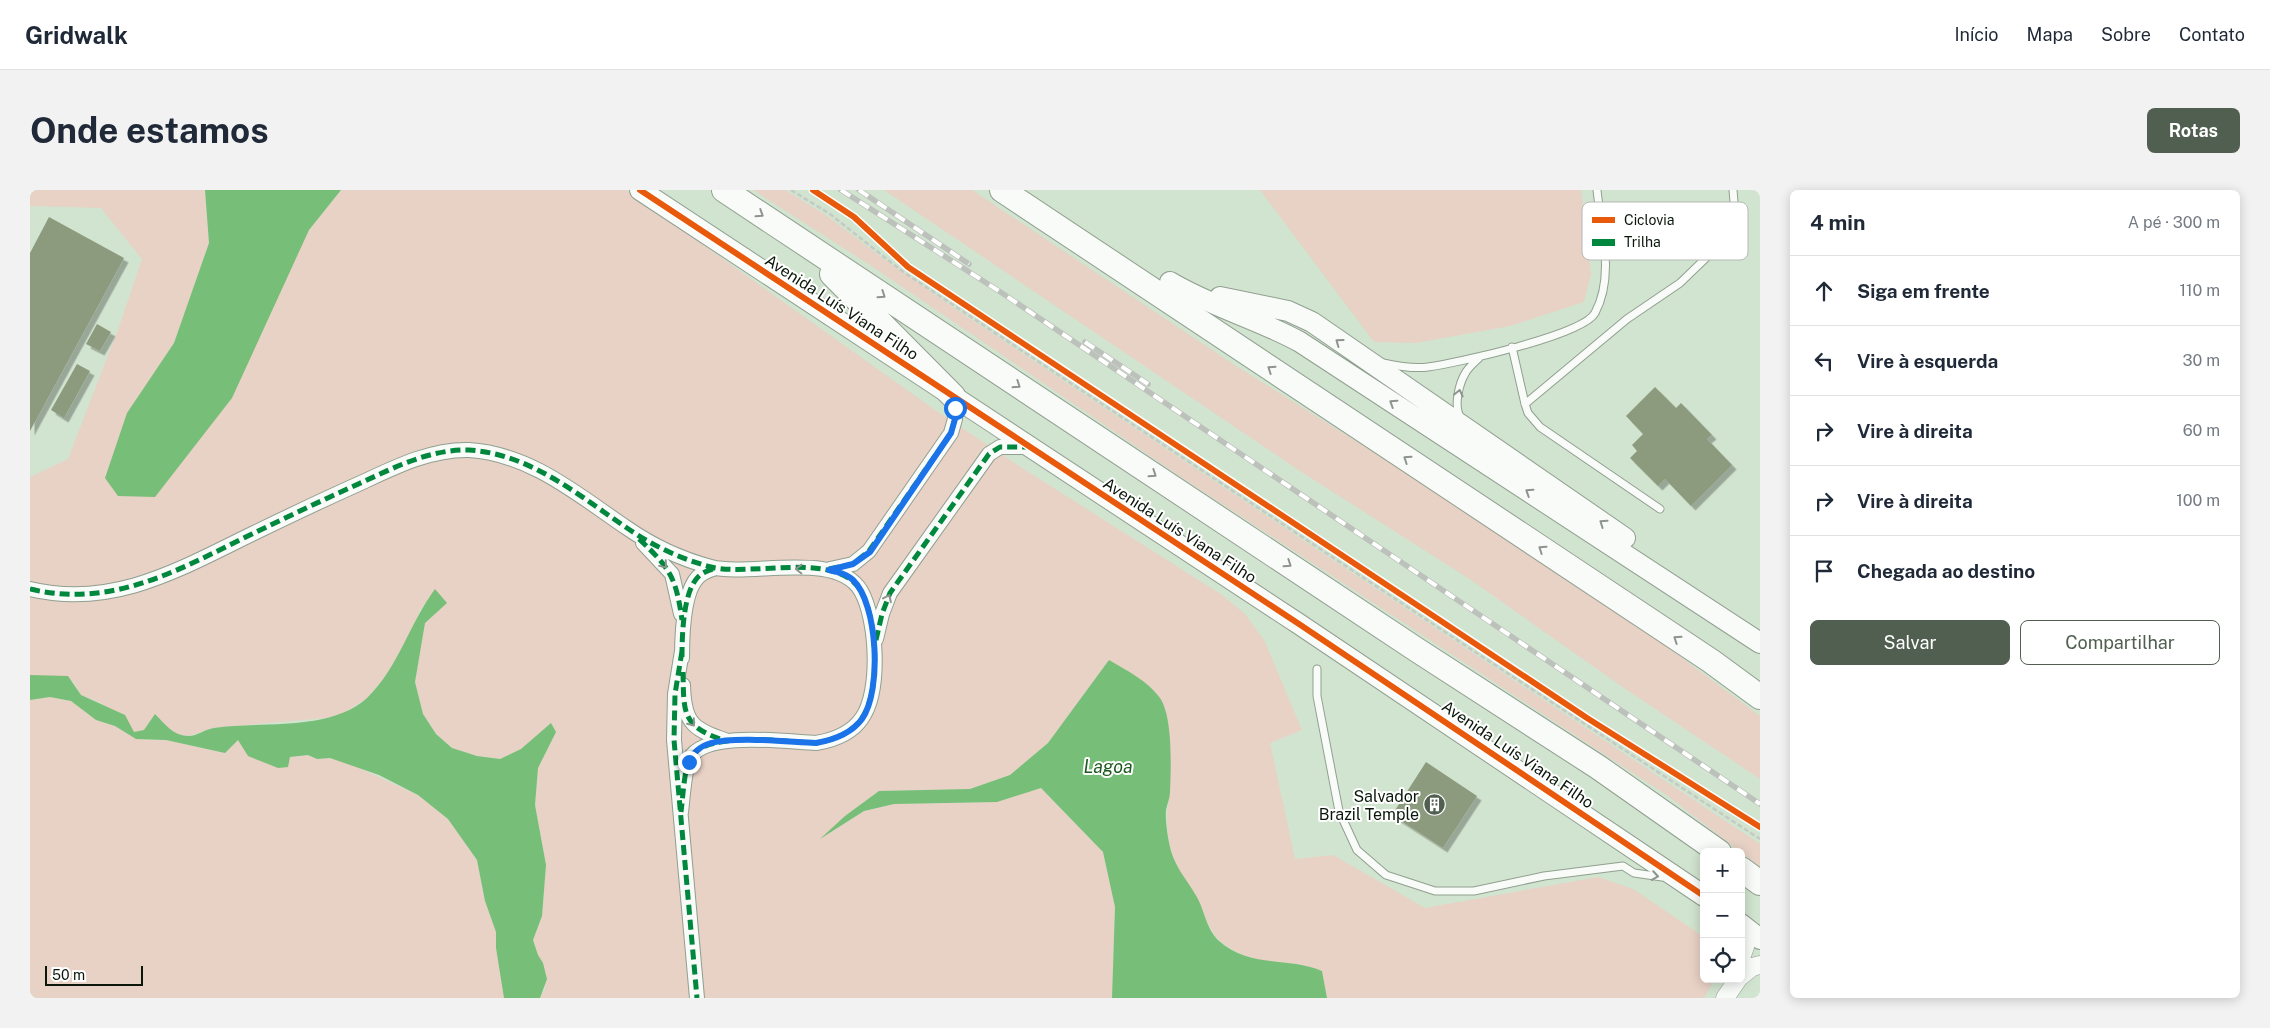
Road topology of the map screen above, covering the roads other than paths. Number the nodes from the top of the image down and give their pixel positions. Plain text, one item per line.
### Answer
1 (640, 190) edge
2 (724, 190) edge
3 (1006, 192) edge
4 (797, 239) junction
5 (1605, 260) edge
6 (1704, 260) edge
7 (1170, 282) junction
8 (1512, 347) junction
9 (1479, 358) junction
10 (1363, 360) junction
11 (952, 396) junction
12 (1525, 404) junction
13 (1469, 431) junction
14 (1030, 447) junction
15 (1660, 508) dead end
16 (630, 530) junction
17 (716, 568) junction
18 (829, 570) junction
19 (30, 590) edge
20 (683, 627) junction
21 (1756, 641) edge
22 (875, 645) junction
23 (682, 651) junction
24 (1710, 661) junction
25 (1317, 669) dead end
26 (1760, 689) edge
27 (1760, 697) edge
28 (725, 740) junction
29 (680, 812) junction
30 (1714, 848) edge
31 (1745, 872) edge
32 (1760, 883) edge
33 (1696, 890) edge
34 (1745, 927) edge
35 (1760, 939) edge
36 (1760, 965) edge
37 (1745, 973) edge
38 (1724, 983) edge
39 (1735, 983) edge
40 (697, 998) edge
41 (1714, 998) edge
42 (1725, 998) edge

1 - 11 main road, Avenida Luís Viana Filho
2 -> 4 highway, Avenida Luís Viana Filho
3 - 7 highway
24 -> 3 highway
4 - 11 highway
4 -> 30 highway, Avenida Luís Viana Filho
5 - 8 lane
6 - 12 lane
10 -> 7 main road
21 -> 7 main road
8 - 9 lane
8 - 12 lane
9 - 10 lane
13 -> 9 lane
10 - 13 main road
11 - 14 main road, Avenida Luís Viana Filho
11 - 18 street
12 - 15 lane
21 -> 13 main road
22 -> 14 street
14 - 33 main road, Avenida Luís Viana Filho
16 - 17 street
16 - 19 street
16 -> 20 street
18 -> 17 street
17 - 20 street
18 - 22 street
20 - 23 street
22 - 28 street
23 -> 28 street
23 - 29 street
24 - 26 highway
24 - 27 highway
25 -> 33 lane
28 - 29 street
29 - 40 street
31 - 32 highway
34 - 35 main road
36 - 37 street
38 - 41 street
39 - 42 street

